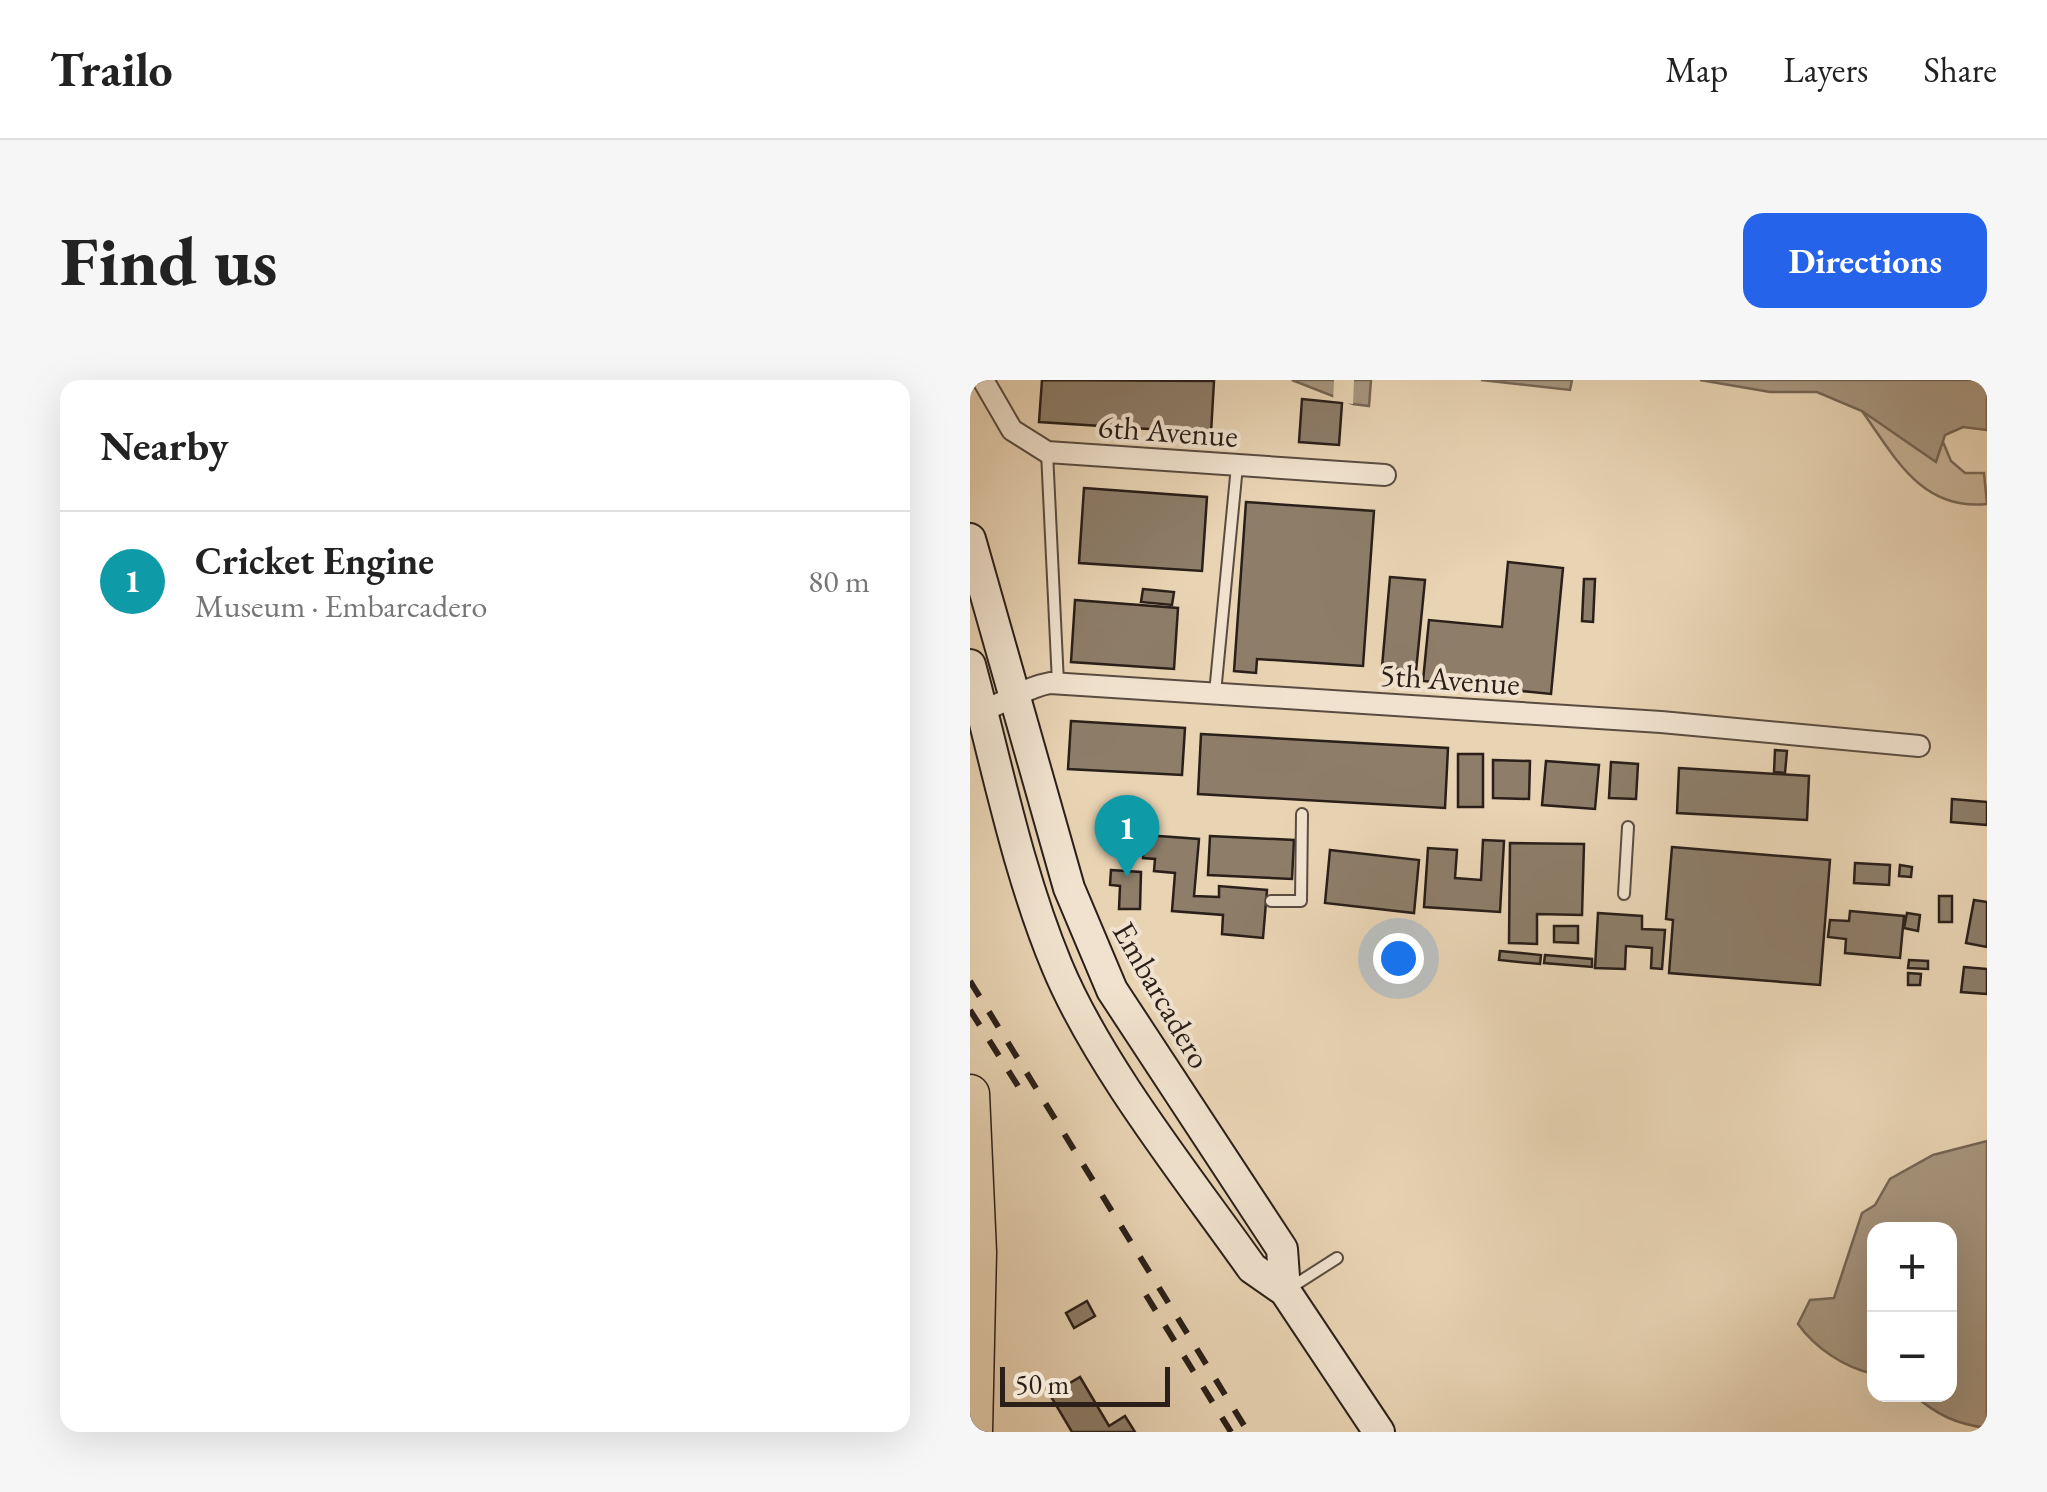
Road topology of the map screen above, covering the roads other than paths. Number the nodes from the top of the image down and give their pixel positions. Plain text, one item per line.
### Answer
1 (983, 380) edge
2 (1047, 452) junction
3 (1237, 465) junction
4 (1384, 475) dead end
5 (970, 539) edge
6 (970, 665) edge
7 (1058, 683) junction
8 (1017, 692) junction
9 (1215, 694) junction
10 (974, 718) edge
11 (1920, 746) dead end
12 (1302, 814) dead end
13 (1628, 827) dead end
14 (1624, 894) dead end
15 (1270, 900) dead end
16 (970, 1094) edge
17 (1336, 1258) dead end
18 (1285, 1291) junction
19 (973, 1432) edge
20 (1379, 1432) edge

1 - 2 street
2 - 3 street, 6th Avenue
2 - 7 lane
3 - 4 street, 6th Avenue
3 - 9 lane
5 - 8 main road, Embarcadero
6 - 10 main road, Embarcadero
7 - 8 street, 5th Avenue
7 - 9 street, 5th Avenue
8 - 10 street, 5th Avenue
8 - 18 main road, Embarcadero
9 - 11 street, 5th Avenue
10 - 18 main road, Embarcadero
12 - 15 lane
13 - 14 lane
16 - 19 highway
17 - 18 lane
18 - 20 main road, Embarcadero

